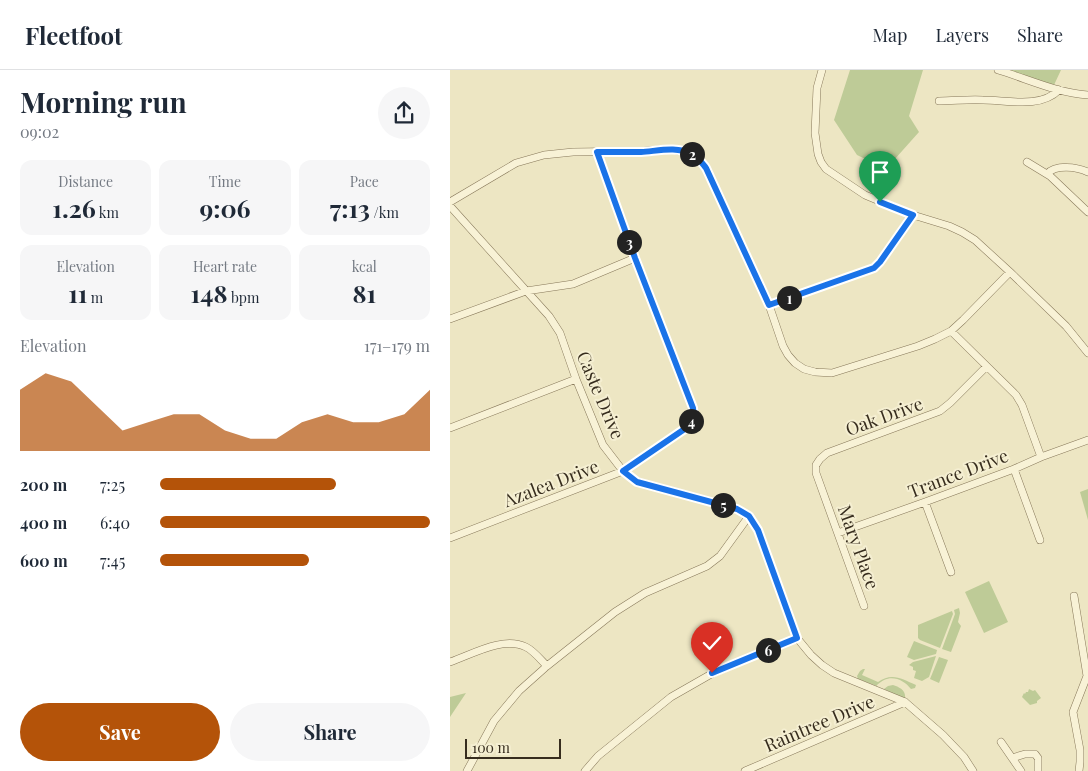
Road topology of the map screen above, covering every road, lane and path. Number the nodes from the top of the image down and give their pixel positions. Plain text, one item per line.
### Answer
1 (822, 70) edge
2 (998, 70) edge
3 (1059, 90) junction
4 (1088, 94) edge
5 (940, 101) dead end
6 (597, 152) junction
7 (1027, 162) dead end
8 (1088, 172) edge
9 (1047, 174) junction
10 (450, 204) edge
11 (1088, 212) edge
12 (913, 215) junction
13 (635, 258) junction
14 (1010, 272) junction
15 (526, 291) junction
16 (769, 305) junction
17 (450, 320) edge
18 (951, 331) junction
19 (1088, 353) edge
20 (986, 367) junction
21 (576, 379) junction
22 (450, 428) edge
23 (1088, 440) edge
24 (1041, 457) junction
25 (1014, 469) junction
26 (623, 471) junction
27 (825, 499) joint
28 (925, 502) junction
29 (749, 516) junction
30 (838, 533) junction
31 (450, 538) edge
32 (1040, 540) dead end
33 (951, 572) dead end
34 (1074, 596) dead end
35 (864, 606) dead end
36 (797, 638) junction
37 (450, 662) edge
38 (547, 666) junction
39 (905, 702) junction
40 (1001, 742) dead end
41 (1012, 758) junction
42 (467, 771) edge
43 (585, 771) edge
44 (745, 771) edge
45 (973, 771) edge
46 (1021, 771) edge
47 (1038, 771) edge
48 (1079, 771) edge

1 - 12 street
2 - 3 street
3 - 4 street
3 - 5 street
6 - 10 street
6 - 13 street, Azalea Drive
6 - 16 street
7 - 9 street
8 - 9 street
9 - 11 street
10 - 15 street, Caste Drive
12 - 14 street
12 - 16 street
13 - 15 street
13 - 26 street, Azalea Drive
14 - 18 street
14 - 19 street
15 - 17 street
15 - 21 street, Caste Drive
16 - 18 street
18 - 20 street
20 - 24 street
20 - 27 street, Oak Drive
21 - 22 street
21 - 26 street, Caste Drive
23 - 24 street, Trance Drive
24 - 25 street, Trance Drive
25 - 28 street, Trance Drive
25 - 32 street
26 - 29 street, Caste Drive
26 - 31 street, Azalea Drive
27 - 30 street, Mary Place
28 - 30 street, Trance Drive
28 - 33 street
29 - 36 street
29 - 38 street
30 - 35 street, Mary Place
34 - 48 street
36 - 39 street
36 - 43 street
37 - 38 street
38 - 42 street
39 - 44 street, Raintree Drive
39 - 45 street
40 - 41 street
41 - 46 street
41 - 47 street

